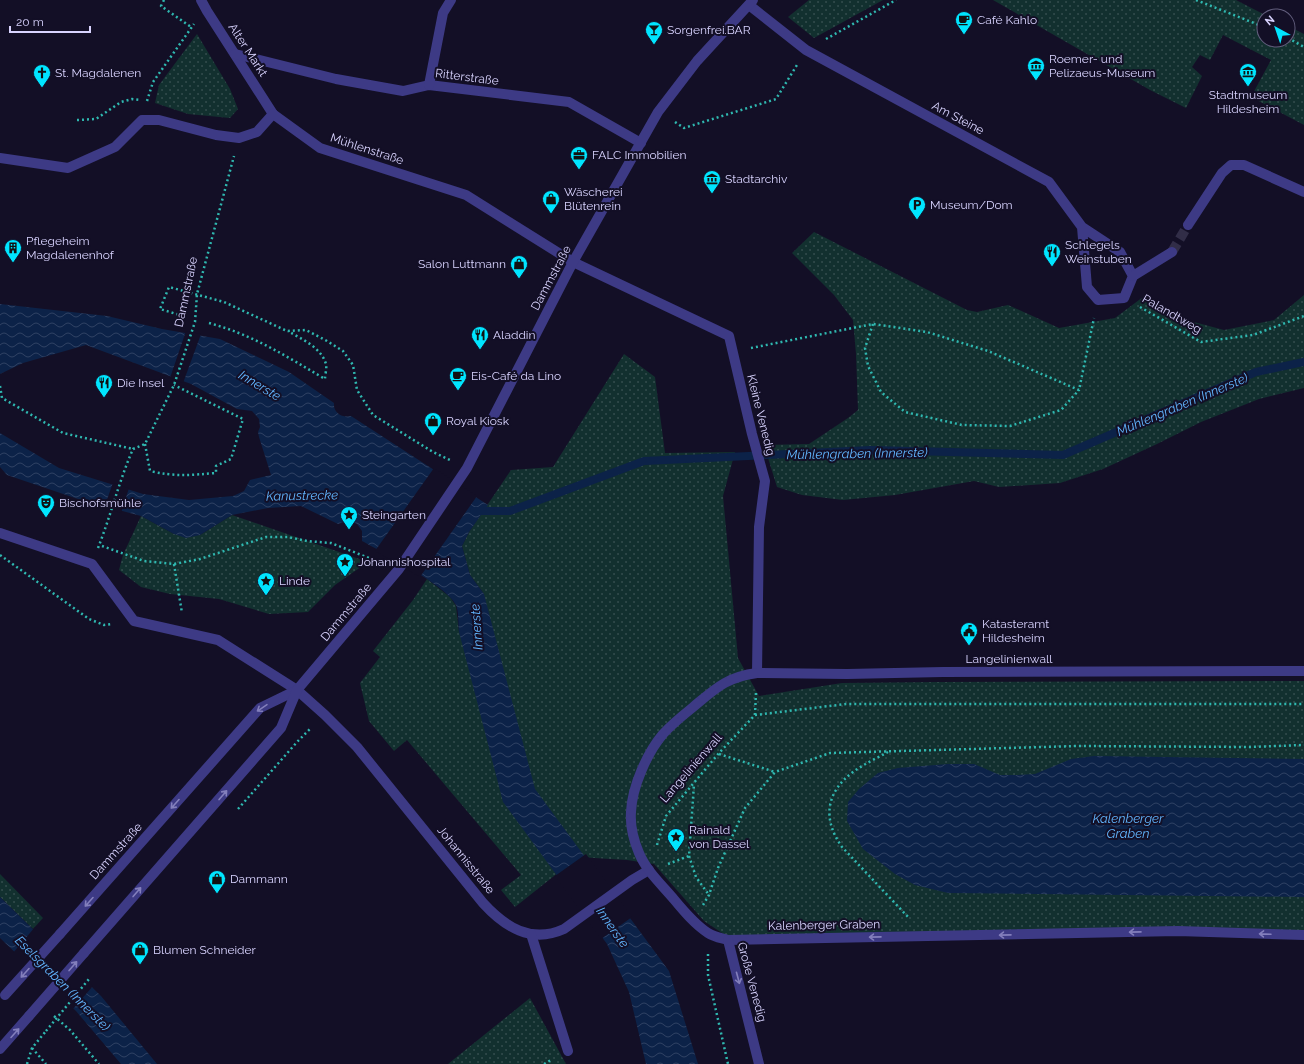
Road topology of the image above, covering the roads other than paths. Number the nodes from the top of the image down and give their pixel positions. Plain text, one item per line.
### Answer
1 (201, 0) edge
2 (451, 0) edge
3 (751, 2) edge
4 (235, 54) junction
5 (429, 85) junction
6 (273, 114) junction
7 (641, 143) junction
8 (0, 158) edge
9 (1304, 192) edge
10 (1188, 226) tunnel mouth
11 (1082, 227) junction
12 (1172, 252) tunnel mouth
13 (573, 262) junction
14 (1133, 276) junction
15 (0, 533) edge
16 (1304, 671) edge
17 (757, 673) junction
18 (297, 690) junction
19 (649, 870) junction
20 (532, 934) junction
21 (1304, 935) edge
22 (728, 940) junction
23 (2, 998) edge
24 (0, 1049) edge
25 (568, 1051) dead end
26 (760, 1064) edge

1 - 4 street, Alter Markt
2 - 5 street
3 - 7 street, Dammstraße
3 - 11 street, Am Steine
4 - 5 street, Ritterstraße
4 - 6 street, Alter Markt
5 - 7 street, Ritterstraße
6 - 8 street
6 - 13 street, Mühlenstraße
7 - 13 street, Dammstraße
9 - 10 street
11 - 14 street, Am Steine
11 - 14 street
12 - 14 street
13 - 17 street, Kleine Venedig
13 - 18 street, Dammstraße
15 - 18 street
16 - 17 street, Langelinienwall
17 - 19 street, Langelinienwall
18 - 20 street, Johannisstraße
18 -> 23 street, Dammstraße, bridge
24 -> 18 street, Dammstraße, bridge
19 - 20 street, Johannisstraße
19 - 22 street, Große Venedig
20 - 25 street
21 -> 22 street, Kalenberger Graben
22 -> 26 street, Große Venedig

